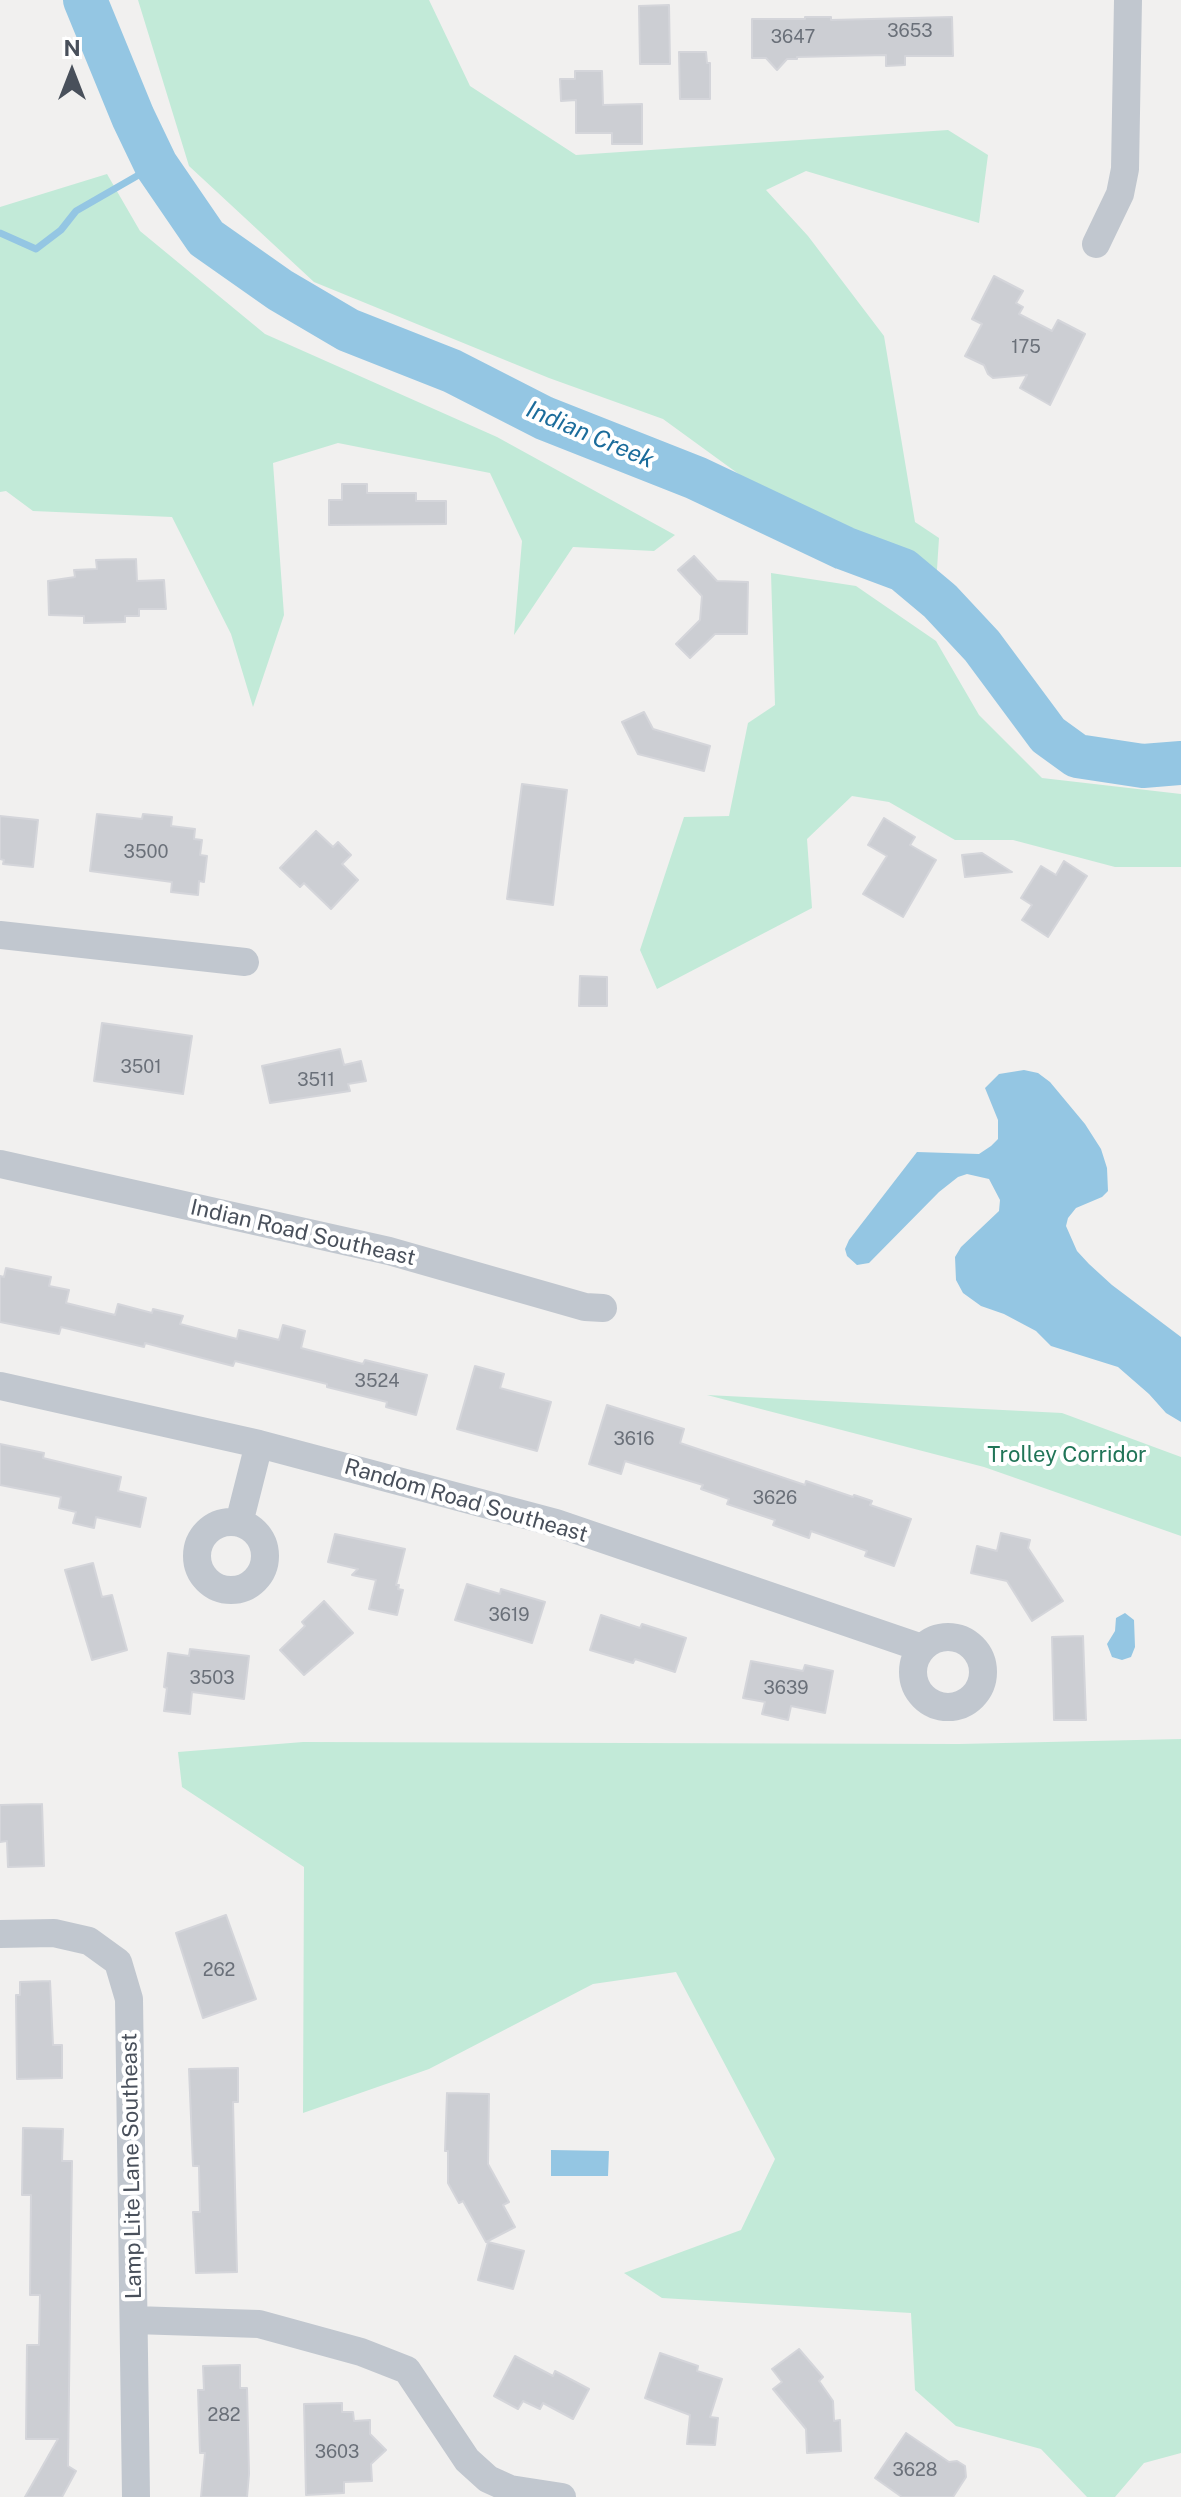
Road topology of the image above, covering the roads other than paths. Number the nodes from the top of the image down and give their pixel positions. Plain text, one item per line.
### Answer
1 (1128, 0) edge
2 (1096, 244) dead end
3 (0, 935) edge
4 (245, 962) dead end
5 (0, 1164) edge
6 (603, 1308) dead end
7 (0, 1386) edge
8 (259, 1444) junction
9 (239, 1523) dead end
10 (922, 1648) dead end
11 (0, 1934) edge
12 (134, 2320) junction
13 (136, 2497) edge
14 (562, 2497) edge

1 - 2 street
3 - 4 street
5 - 6 street, Indian Road Southeast
7 - 8 street, Random Road Southeast
8 - 9 street
8 - 10 street, Random Road Southeast
11 - 12 street, Lamp Lite Lane Southeast
12 - 13 street, Lamp Lite Lane Southeast
12 - 14 street

